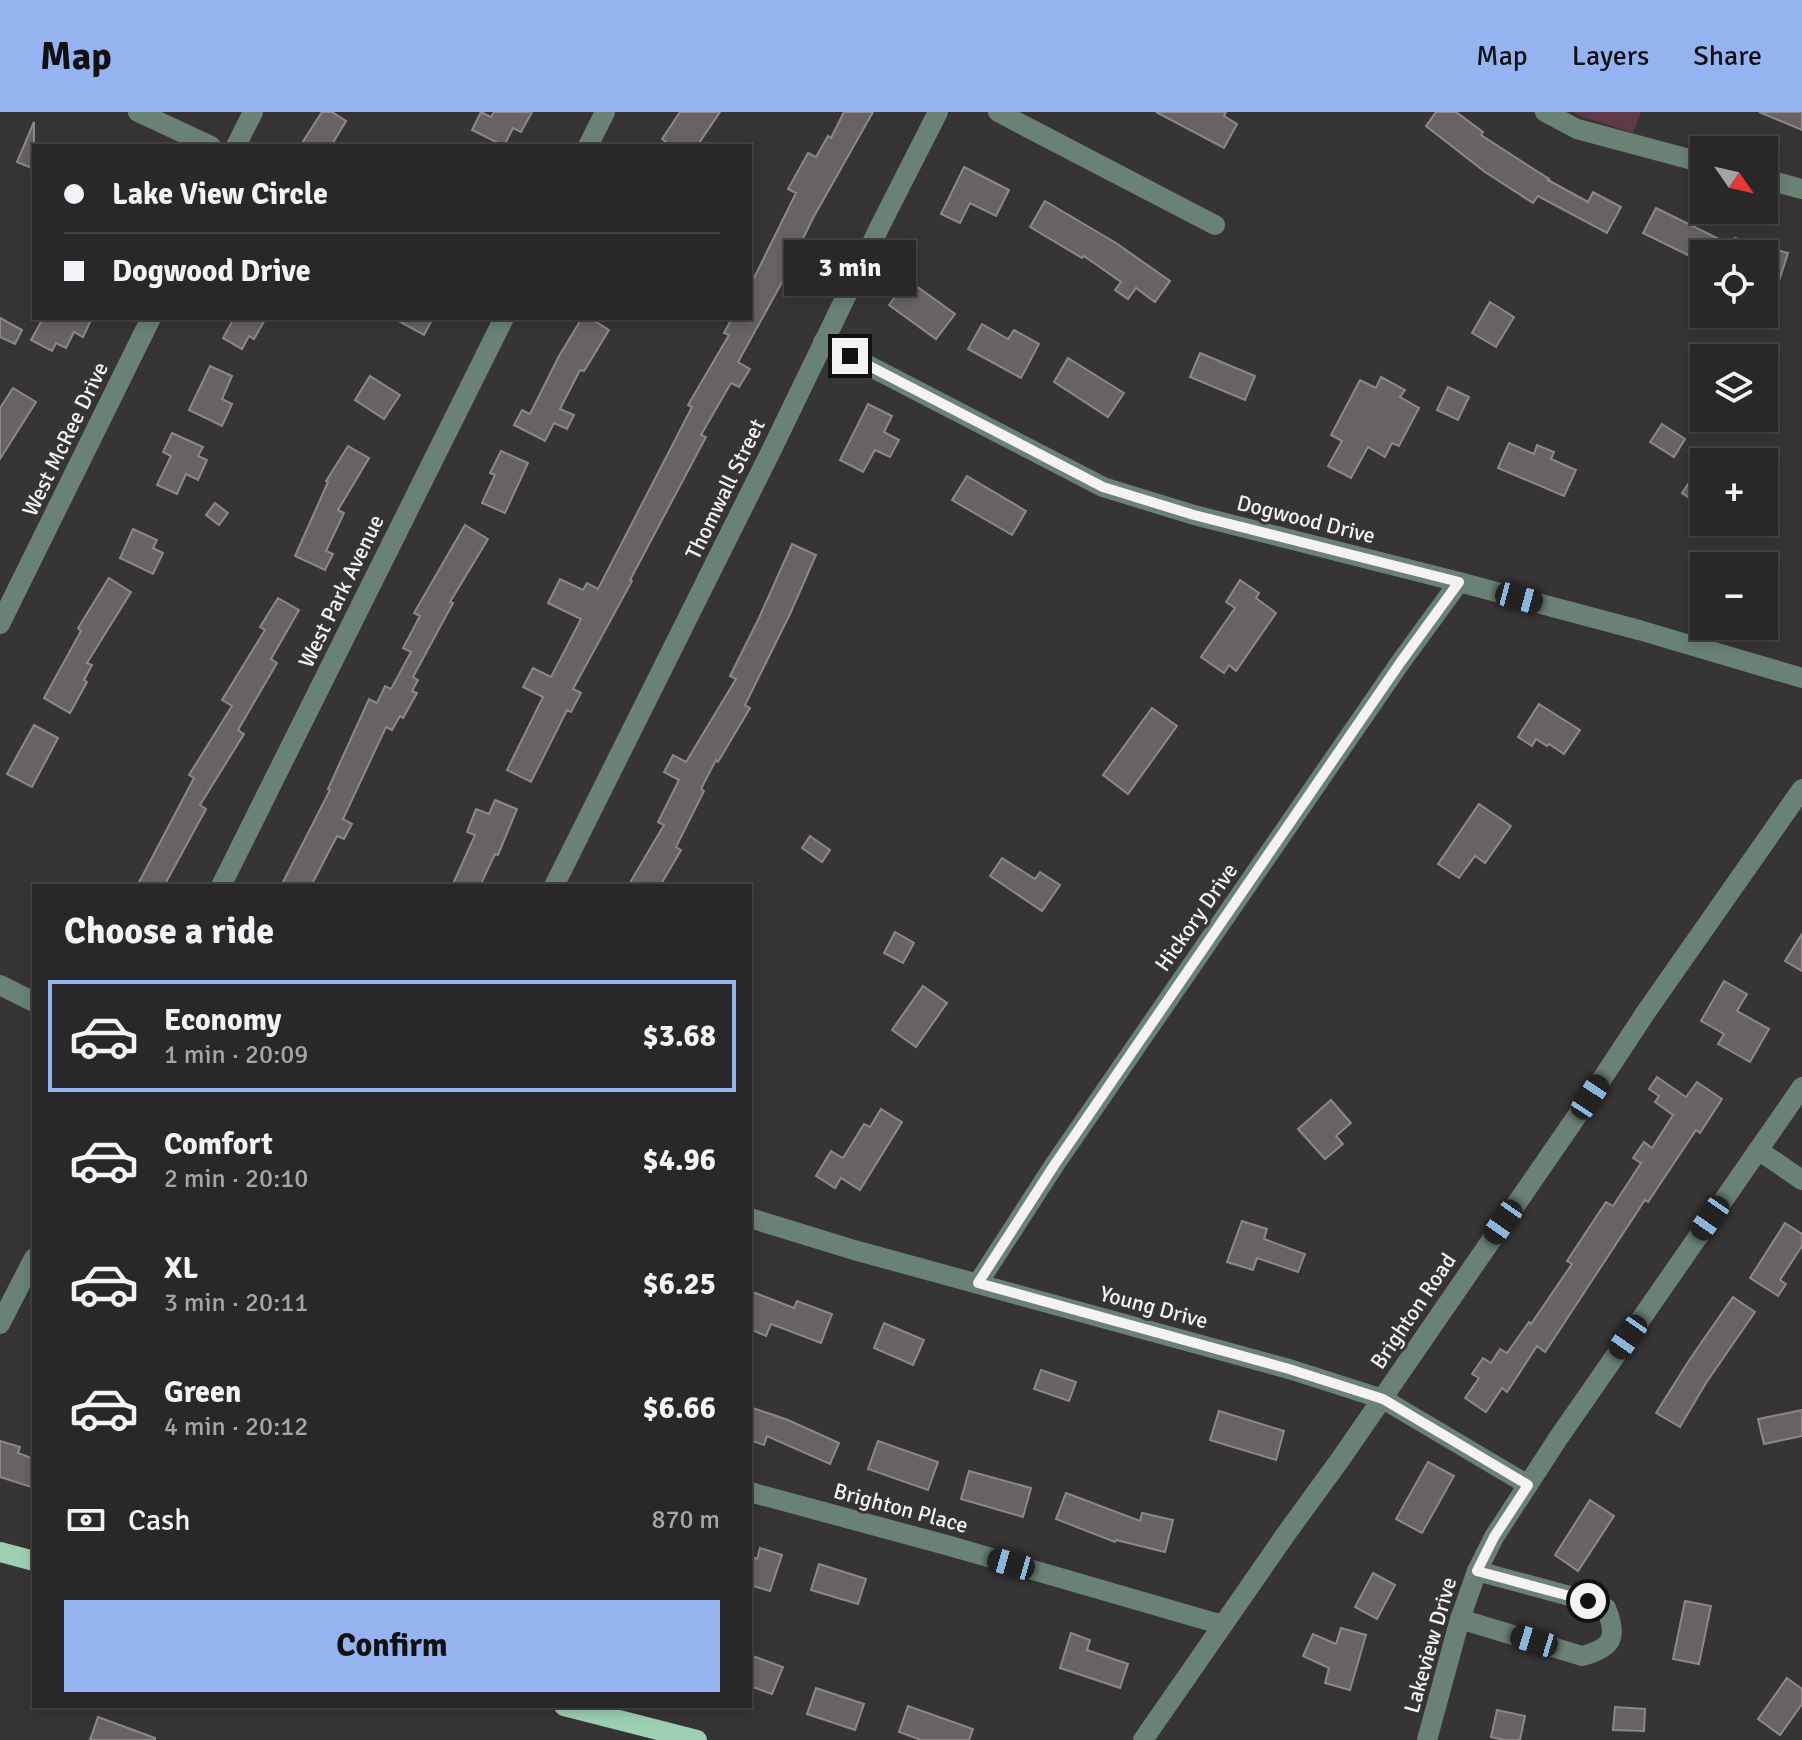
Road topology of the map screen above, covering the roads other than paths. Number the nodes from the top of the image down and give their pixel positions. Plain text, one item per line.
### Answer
1 (138, 112) edge
2 (253, 112) edge
3 (605, 112) edge
4 (938, 112) edge
5 (998, 112) edge
6 (1545, 112) edge
7 (207, 144) edge
8 (237, 144) edge
9 (589, 144) edge
10 (1690, 159) edge
11 (1778, 183) edge
12 (1802, 189) edge
13 (1215, 225) dead end
14 (150, 320) edge
15 (503, 320) edge
16 (823, 342) junction
17 (1459, 582) junction
18 (0, 624) edge
19 (1802, 678) edge
20 (1802, 789) edge
21 (222, 884) edge
22 (555, 884) edge
23 (0, 985) edge
24 (32, 1001) edge
25 (1802, 1087) edge
26 (1758, 1150) junction
27 (1802, 1180) edge
28 (752, 1219) edge
29 (32, 1262) edge
30 (978, 1283) junction
31 (0, 1324) edge
32 (1383, 1399) junction
33 (1528, 1485) junction
34 (752, 1493) edge
35 (0, 1552) edge
36 (32, 1560) edge
37 (1477, 1571) junction
38 (1460, 1619) junction
39 (1223, 1625) junction
40 (572, 1708) edge
41 (697, 1740) edge
42 (1143, 1740) edge
43 (1427, 1740) edge

1 - 7 street
2 - 8 street
3 - 9 street
4 - 16 street, Thomwall Street
5 - 13 street
6 - 10 street
11 - 12 street
14 - 18 street, West McRee Drive
15 - 21 street, West Park Avenue
16 - 17 street, Dogwood Drive
16 - 22 street, Thomwall Street
17 - 19 street, Dogwood Drive
17 - 30 street, Hickory Drive
20 - 32 street, Brighton Road
23 - 24 street
25 - 26 street, Lakeview Drive
26 - 27 street
26 - 33 street, Lakeview Drive
28 - 30 street, Young Drive
29 - 31 street
30 - 32 street, Young Drive
32 - 33 street, Young Drive
32 - 39 street, Brighton Road
33 - 37 street, Lakeview Drive
34 - 39 street, Brighton Place
35 - 36 main road
37 - 38 street, Lakeview Drive
37 - 38 street
38 - 43 street, Lakeview Drive
39 - 42 street, Brighton Road
40 - 41 main road

